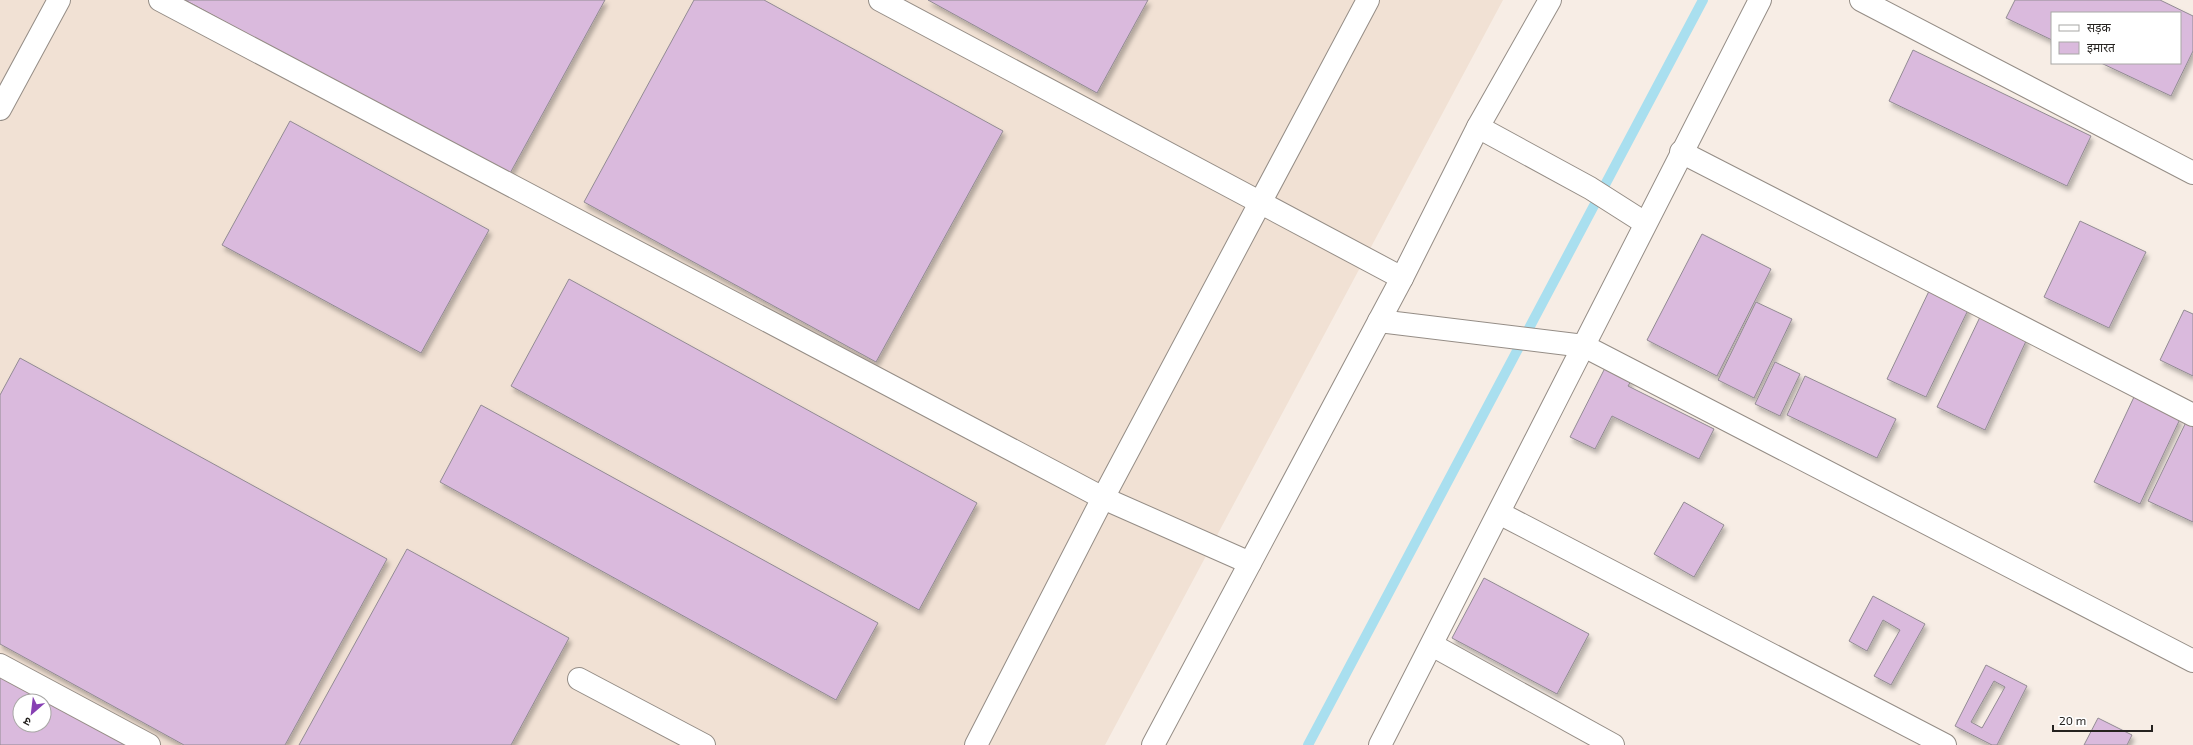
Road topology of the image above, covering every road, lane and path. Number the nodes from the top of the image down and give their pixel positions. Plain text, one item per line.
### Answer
1 (59, 0) edge
2 (160, 0) edge
3 (880, 0) edge
4 (1368, 0) edge
5 (1550, 0) edge
6 (1760, 0) edge
7 (1861, 0) edge
8 (0, 109) edge
9 (1478, 127) junction
10 (1681, 152) junction
11 (2193, 173) edge
12 (1261, 203) junction
13 (1645, 223) junction
14 (1402, 278) junction
15 (1379, 321) junction
16 (1584, 346) junction
17 (2193, 415) edge
18 (1103, 498) junction
19 (1499, 513) junction
20 (1250, 563) junction
21 (1432, 646) junction
22 (2193, 662) edge
23 (0, 664) edge
24 (579, 679) dead end
25 (149, 745) edge
26 (704, 745) edge
27 (976, 745) edge
28 (1153, 745) edge
29 (1380, 745) edge
30 (1613, 745) edge
31 (1945, 745) edge

1 - 8 street
2 - 18 street
3 - 12 street
4 - 12 street
5 - 9 street
6 - 10 street
7 - 11 street
9 - 13 street
9 - 14 street
10 - 13 street
10 - 17 street
12 - 14 street
12 - 18 street
13 - 16 street
14 - 15 street
15 - 16 street
15 - 20 street
16 - 19 street
16 - 22 street
18 - 20 street
18 - 27 street
19 - 21 street
19 - 31 street
20 - 28 street
21 - 29 street
21 - 30 street
23 - 25 street
24 - 26 street

